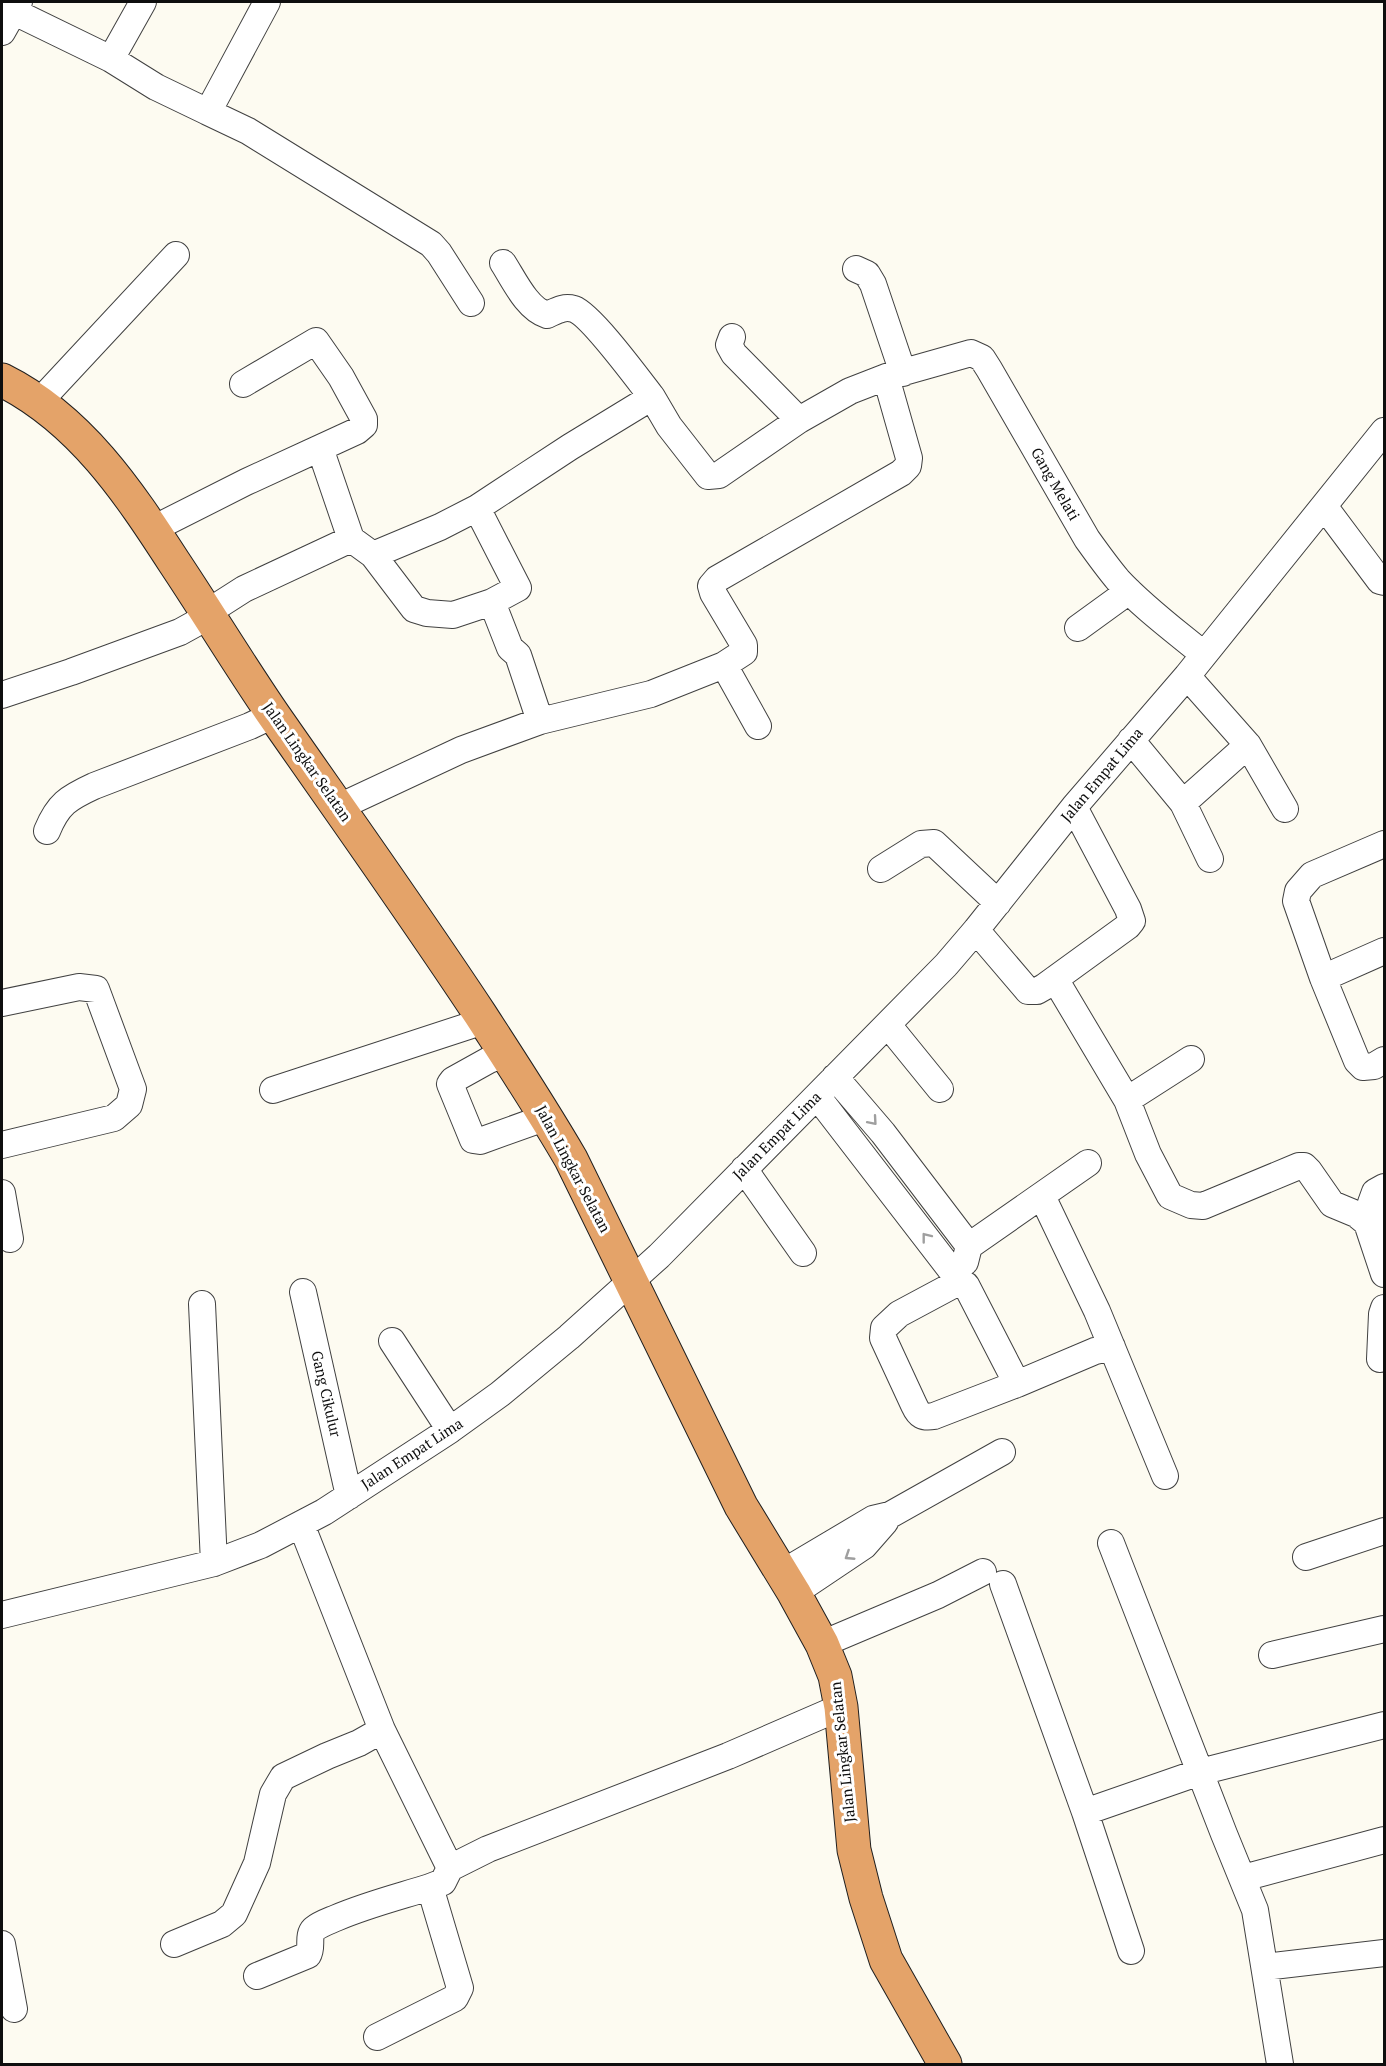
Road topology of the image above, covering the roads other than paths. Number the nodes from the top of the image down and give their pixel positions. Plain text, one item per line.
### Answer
1 (143, 2) edge
2 (267, 2) edge
3 (9, 13) edge
4 (111, 59) junction
5 (215, 115) junction
6 (176, 255) dead end
7 (503, 263) dead end
8 (856, 269) dead end
9 (471, 303) dead end
10 (732, 337) dead end
11 (895, 375) junction
12 (2, 380) edge
13 (243, 384) dead end
14 (652, 397) junction
15 (39, 402) junction
16 (799, 420) junction
17 (1384, 431) edge
18 (320, 448) junction
19 (1324, 506) junction
20 (477, 508) junction
21 (153, 529) junction
22 (351, 539) junction
23 (373, 555) junction
24 (1384, 582) edge
25 (1129, 591) junction
26 (492, 602) junction
27 (209, 616) junction
28 (1078, 628) dead end
29 (1203, 654) junction
30 (724, 665) junction
31 (1187, 676) junction
32 (2, 695) edge
33 (273, 715) junction
34 (540, 721) junction
35 (758, 726) dead end
36 (1131, 740) junction
37 (1248, 745) junction
38 (1183, 803) junction
39 (339, 807) junction
40 (1074, 807) junction
41 (1285, 809) dead end
42 (47, 831) dead end
43 (1384, 844) edge
44 (1210, 858) dead end
45 (881, 869) dead end
46 (998, 903) junction
47 (976, 930) junction
48 (1384, 951) edge
49 (1323, 978) junction
50 (1055, 979) junction
51 (2, 1003) edge
52 (484, 1021) junction
53 (888, 1025) junction
54 (506, 1053) junction
55 (1191, 1059) dead end
56 (1384, 1060) edge
57 (835, 1077) junction
58 (940, 1089) dead end
59 (273, 1090) dead end
60 (817, 1096) junction
61 (1127, 1100) junction
62 (547, 1117) junction
63 (2, 1145) edge
64 (1088, 1162) dead end
65 (744, 1169) junction
66 (1384, 1187) edge
67 (2, 1193) edge
68 (1042, 1196) junction
69 (9, 1239) dead end
70 (1384, 1241) edge
71 (969, 1246) junction
72 (803, 1253) dead end
73 (1384, 1274) edge
74 (630, 1281) junction
75 (962, 1283) junction
76 (303, 1292) dead end
77 (202, 1305) dead end
78 (1384, 1308) edge
79 (392, 1341) dead end
80 (1112, 1347) junction
81 (1380, 1359) dead end
82 (1017, 1384) junction
83 (450, 1431) junction
84 (1002, 1452) dead end
85 (1165, 1476) dead end
86 (349, 1496) junction
87 (301, 1524) junction
88 (1384, 1531) edge
89 (1111, 1543) dead end
90 (1306, 1557) dead end
91 (214, 1563) junction
92 (788, 1583) junction
93 (2, 1615) edge
94 (1384, 1629) edge
95 (822, 1644) junction
96 (1272, 1655) dead end
97 (841, 1707) junction
98 (1384, 1725) edge
99 (382, 1730) junction
100 (1200, 1772) junction
101 (1085, 1812) junction
102 (1384, 1840) edge
103 (450, 1868) junction
104 (1243, 1878) junction
105 (430, 1887) junction
106 (2, 1944) edge
107 (174, 1944) dead end
108 (1131, 1951) dead end
109 (1384, 1953) edge
110 (1264, 1967) junction
111 (257, 1976) dead end
112 (14, 2009) dead end
113 (377, 2037) dead end
114 (945, 2064) edge
115 (1280, 2064) edge

1 - 4 street
2 - 5 street
3 - 4 street
4 - 5 street
5 - 9 street
6 - 15 street
7 - 14 street
8 - 11 street
10 - 16 street
11 - 16 street, Gang Melati
11 - 25 street, Gang Melati
11 - 30 street
12 - 15 highway, Jalan Lingkar Selatan
13 - 18 street
14 - 16 street, Gang Melati
14 - 20 street
15 - 21 highway, Jalan Lingkar Selatan
17 - 19 street, Jalan Empat Lima
18 - 21 street
18 - 22 street
19 - 24 street
19 - 29 street, Jalan Empat Lima
20 - 23 street
20 - 26 street
21 - 27 highway, Jalan Lingkar Selatan
22 - 23 street
22 - 27 street
23 - 26 street
25 - 28 street
25 - 29 street, Gang Melati
26 - 34 street
27 - 32 street
27 - 33 highway, Jalan Lingkar Selatan
29 - 31 street, Jalan Empat Lima
30 - 34 street
30 - 35 street
31 - 36 street, Jalan Empat Lima
31 - 37 street
33 - 39 highway, Jalan Lingkar Selatan
33 - 42 street
34 - 39 street
36 - 38 street
36 - 40 street, Jalan Empat Lima
37 - 38 street
37 - 41 street
38 - 44 street
39 - 52 highway, Jalan Lingkar Selatan
40 - 46 street, Jalan Empat Lima
40 - 50 street
43 - 49 street
45 - 46 street
46 - 47 street, Jalan Empat Lima
47 - 50 street
47 - 53 street, Jalan Empat Lima
48 - 49 street
49 - 56 street
50 - 61 street
51 - 63 street
52 - 54 highway, Jalan Lingkar Selatan
52 - 59 street
53 - 57 street, Jalan Empat Lima
53 - 58 street
54 - 62 highway, Jalan Lingkar Selatan
54 - 62 street
55 - 61 street
57 - 60 street, Jalan Empat Lima
57 -> 71 street
60 - 65 street, Jalan Empat Lima
75 -> 60 street
61 - 73 street
62 - 74 highway, Jalan Lingkar Selatan
64 - 68 street
65 - 72 street
65 - 74 street, Jalan Empat Lima
66 - 70 street
67 - 69 street
68 - 71 street
68 - 80 street
71 - 75 street
74 - 83 street, Jalan Empat Lima
74 - 92 highway, Jalan Lingkar Selatan
75 - 82 street
75 - 82 street
76 - 86 street, Gang Cikulur
77 - 91 street
78 - 81 street
79 - 83 street
80 - 82 street
80 - 85 street
83 - 86 street, Jalan Empat Lima
84 - 92 street
86 - 87 street, Jalan Empat Lima
87 - 91 street, Jalan Empat Lima
87 - 99 street
88 - 90 street
89 - 100 street
91 - 93 street, Jalan Empat Lima
92 - 95 highway, Jalan Lingkar Selatan
94 - 96 street
95 - 97 highway, Jalan Lingkar Selatan
95 - 101 street
97 - 103 street
97 - 114 highway, Jalan Lingkar Selatan
98 - 100 street
99 - 103 street
99 - 107 street
100 - 101 street
100 - 104 street
101 - 108 street
102 - 104 street
103 - 105 street
104 - 110 street
105 - 111 street
105 - 113 street
106 - 112 street
109 - 110 street
110 - 115 street

